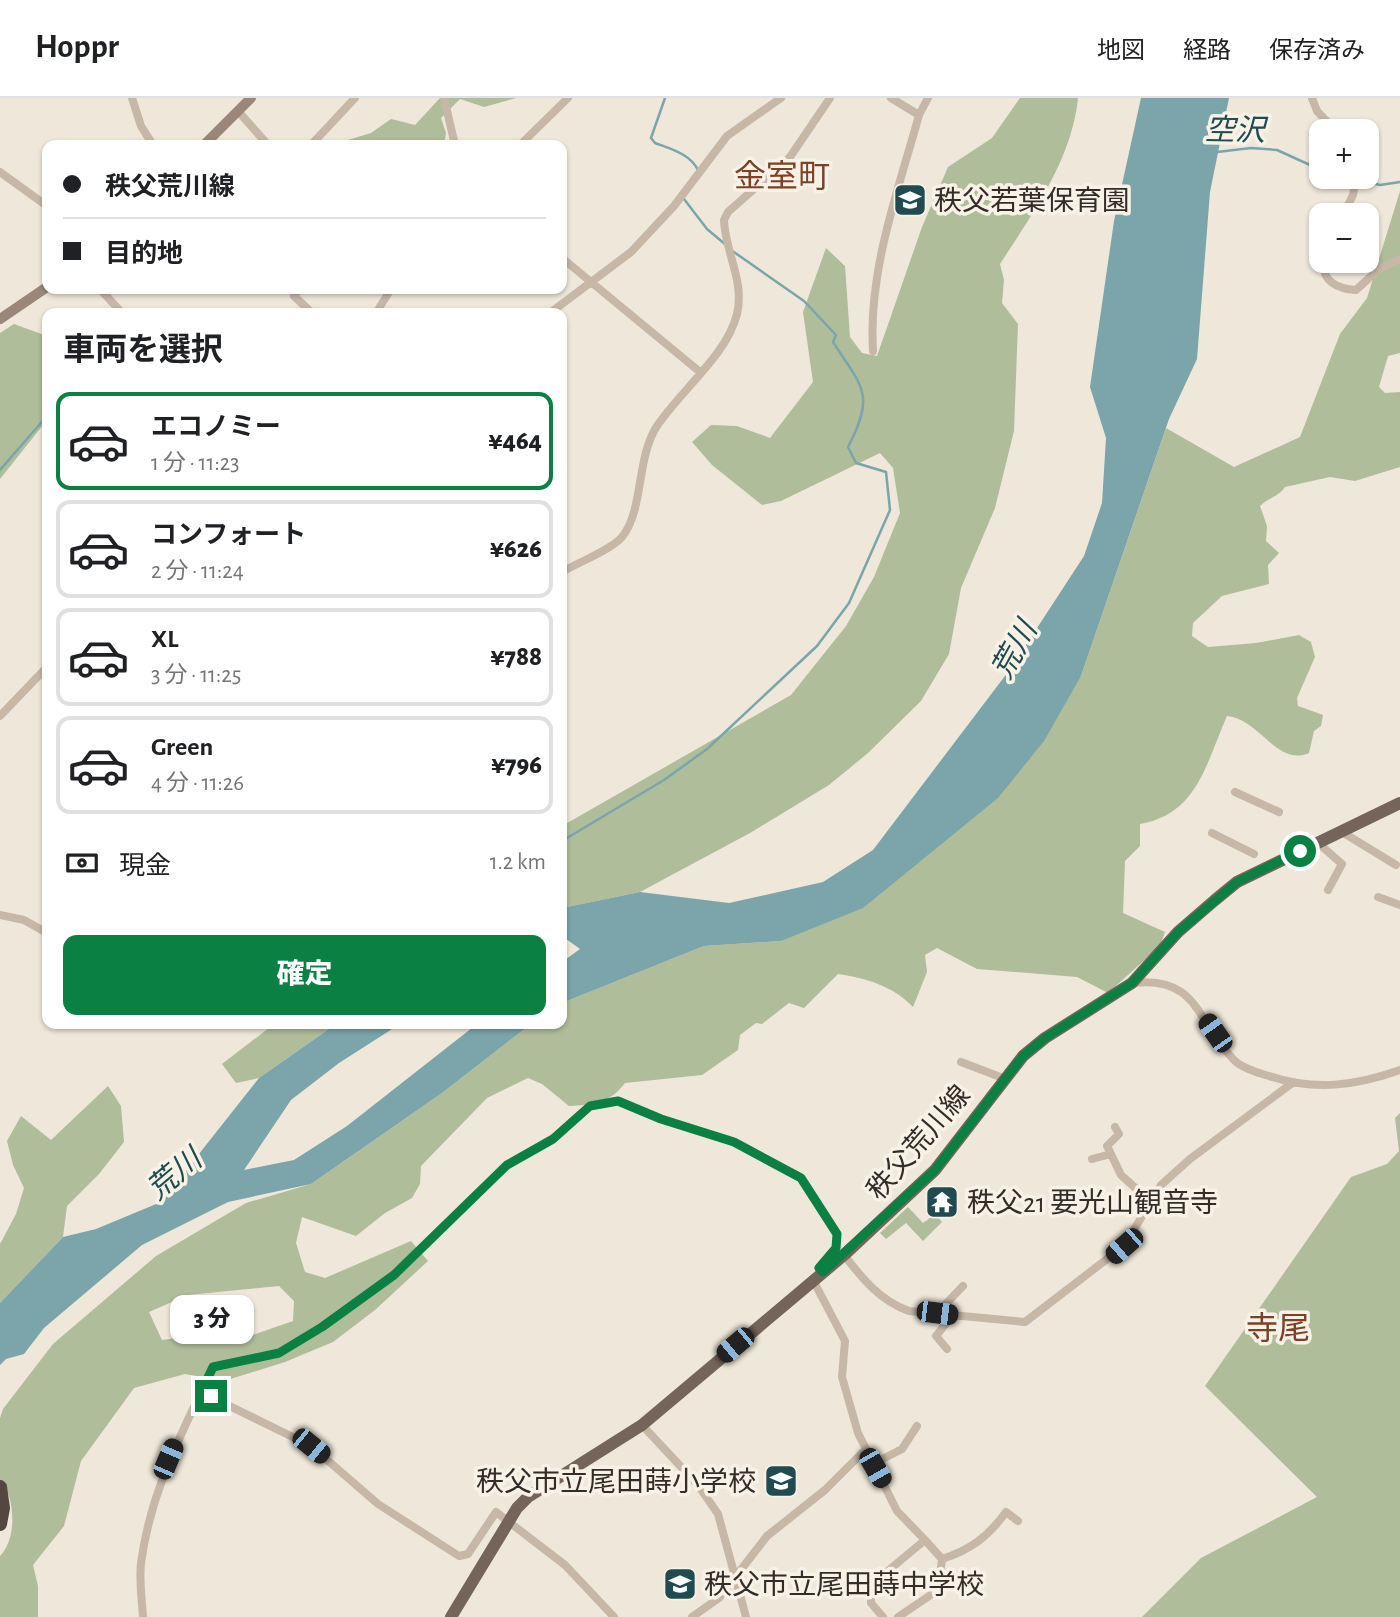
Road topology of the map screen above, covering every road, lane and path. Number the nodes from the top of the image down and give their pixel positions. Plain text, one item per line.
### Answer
1 (132, 98) edge
2 (251, 98) edge
3 (355, 98) edge
4 (444, 98) edge
5 (568, 98) edge
6 (781, 98) edge
7 (830, 98) edge
8 (891, 98) edge
9 (928, 98) edge
10 (1312, 98) edge
11 (238, 111) junction
12 (919, 115) junction
13 (1325, 119) edge
14 (150, 140) edge
15 (209, 140) edge
16 (264, 140) edge
17 (316, 140) edge
18 (454, 140) edge
19 (525, 140) edge
20 (0, 172) edge
21 (42, 202) edge
22 (1400, 258) edge
23 (567, 262) edge
24 (1379, 270) edge
25 (1326, 273) edge
26 (1376, 273) edge
27 (591, 284) junction
28 (42, 290) edge
29 (105, 294) edge
30 (296, 294) edge
31 (117, 308) edge
32 (307, 308) edge
33 (557, 308) edge
34 (0, 319) edge
35 (873, 351) dead end
36 (700, 372) junction
37 (567, 569) edge
38 (42, 672) edge
39 (0, 716) edge
40 (1235, 792) dead end
41 (1400, 803) edge
42 (1279, 812) dead end
43 (1342, 832) junction
44 (1212, 833) dead end
45 (1318, 843) junction
46 (1254, 854) dead end
47 (1396, 866) dead end
48 (1328, 890) dead end
49 (1378, 897) dead end
50 (1400, 905) edge
51 (0, 915) edge
52 (42, 930) edge
53 (1132, 983) junction
54 (961, 1062) dead end
55 (1400, 1070) edge
56 (1003, 1078) junction
57 (1291, 1084) junction
58 (1115, 1127) dead end
59 (1111, 1154) junction
60 (1092, 1160) dead end
61 (1151, 1202) junction
62 (844, 1255) junction
63 (818, 1276) junction
64 (963, 1286) dead end
65 (937, 1313) junction
66 (953, 1315) junction
67 (947, 1349) dead end
68 (201, 1392) junction
69 (642, 1425) junction
70 (917, 1426) dead end
71 (866, 1449) junction
72 (873, 1464) junction
73 (1, 1491) edge
74 (508, 1520) junction
75 (1018, 1521) dead end
76 (0, 1524) edge
77 (925, 1540) junction
78 (942, 1559) junction
79 (737, 1575) junction
80 (143, 1617) edge
81 (451, 1617) edge
82 (614, 1617) edge
83 (692, 1617) edge
84 (746, 1617) edge
85 (883, 1617) edge
86 (898, 1617) edge

1 - 14 street
2 - 11 street
3 - 17 street
4 - 18 street
5 - 19 street
6 - 27 street
7 - 36 street
8 - 12 street
9 - 12 street
10 - 13 street
11 - 15 street
11 - 16 street
12 - 35 street
20 - 21 street
22 - 24 street
23 - 27 street
25 - 26 street
27 - 33 street
27 - 36 street
28 - 34 street
29 - 31 street
30 - 32 street
36 - 37 street
38 - 39 street
40 - 42 street
41 - 43 main road, 秩父荒川線
43 - 45 main road, 秩父荒川線
43 - 47 street
44 - 46 street
45 - 48 street
45 - 53 main road, 秩父荒川線
49 - 50 street
51 - 52 street
53 - 56 main road, 秩父荒川線
53 - 57 street
54 - 56 street
55 - 57 street
56 - 62 main road, 秩父荒川線
57 - 61 street
58 - 59 street
59 - 60 street
59 - 61 street
61 - 66 street
62 - 63 main road, 秩父荒川線
62 - 65 street
63 - 68 street
63 - 69 main road, 秩父荒川線
63 - 71 street
64 - 65 street
65 - 66 street
66 - 67 street
68 - 74 street
68 - 80 street
69 - 74 main road, 秩父荒川線
69 - 79 street
70 - 72 street
71 - 72 street
71 - 79 street
72 - 77 street
73 - 76 highway
74 - 81 main road, 秩父荒川線
74 - 82 street
75 - 78 street
77 - 78 street
77 - 85 street
78 - 86 street
79 - 83 street
79 - 84 street

